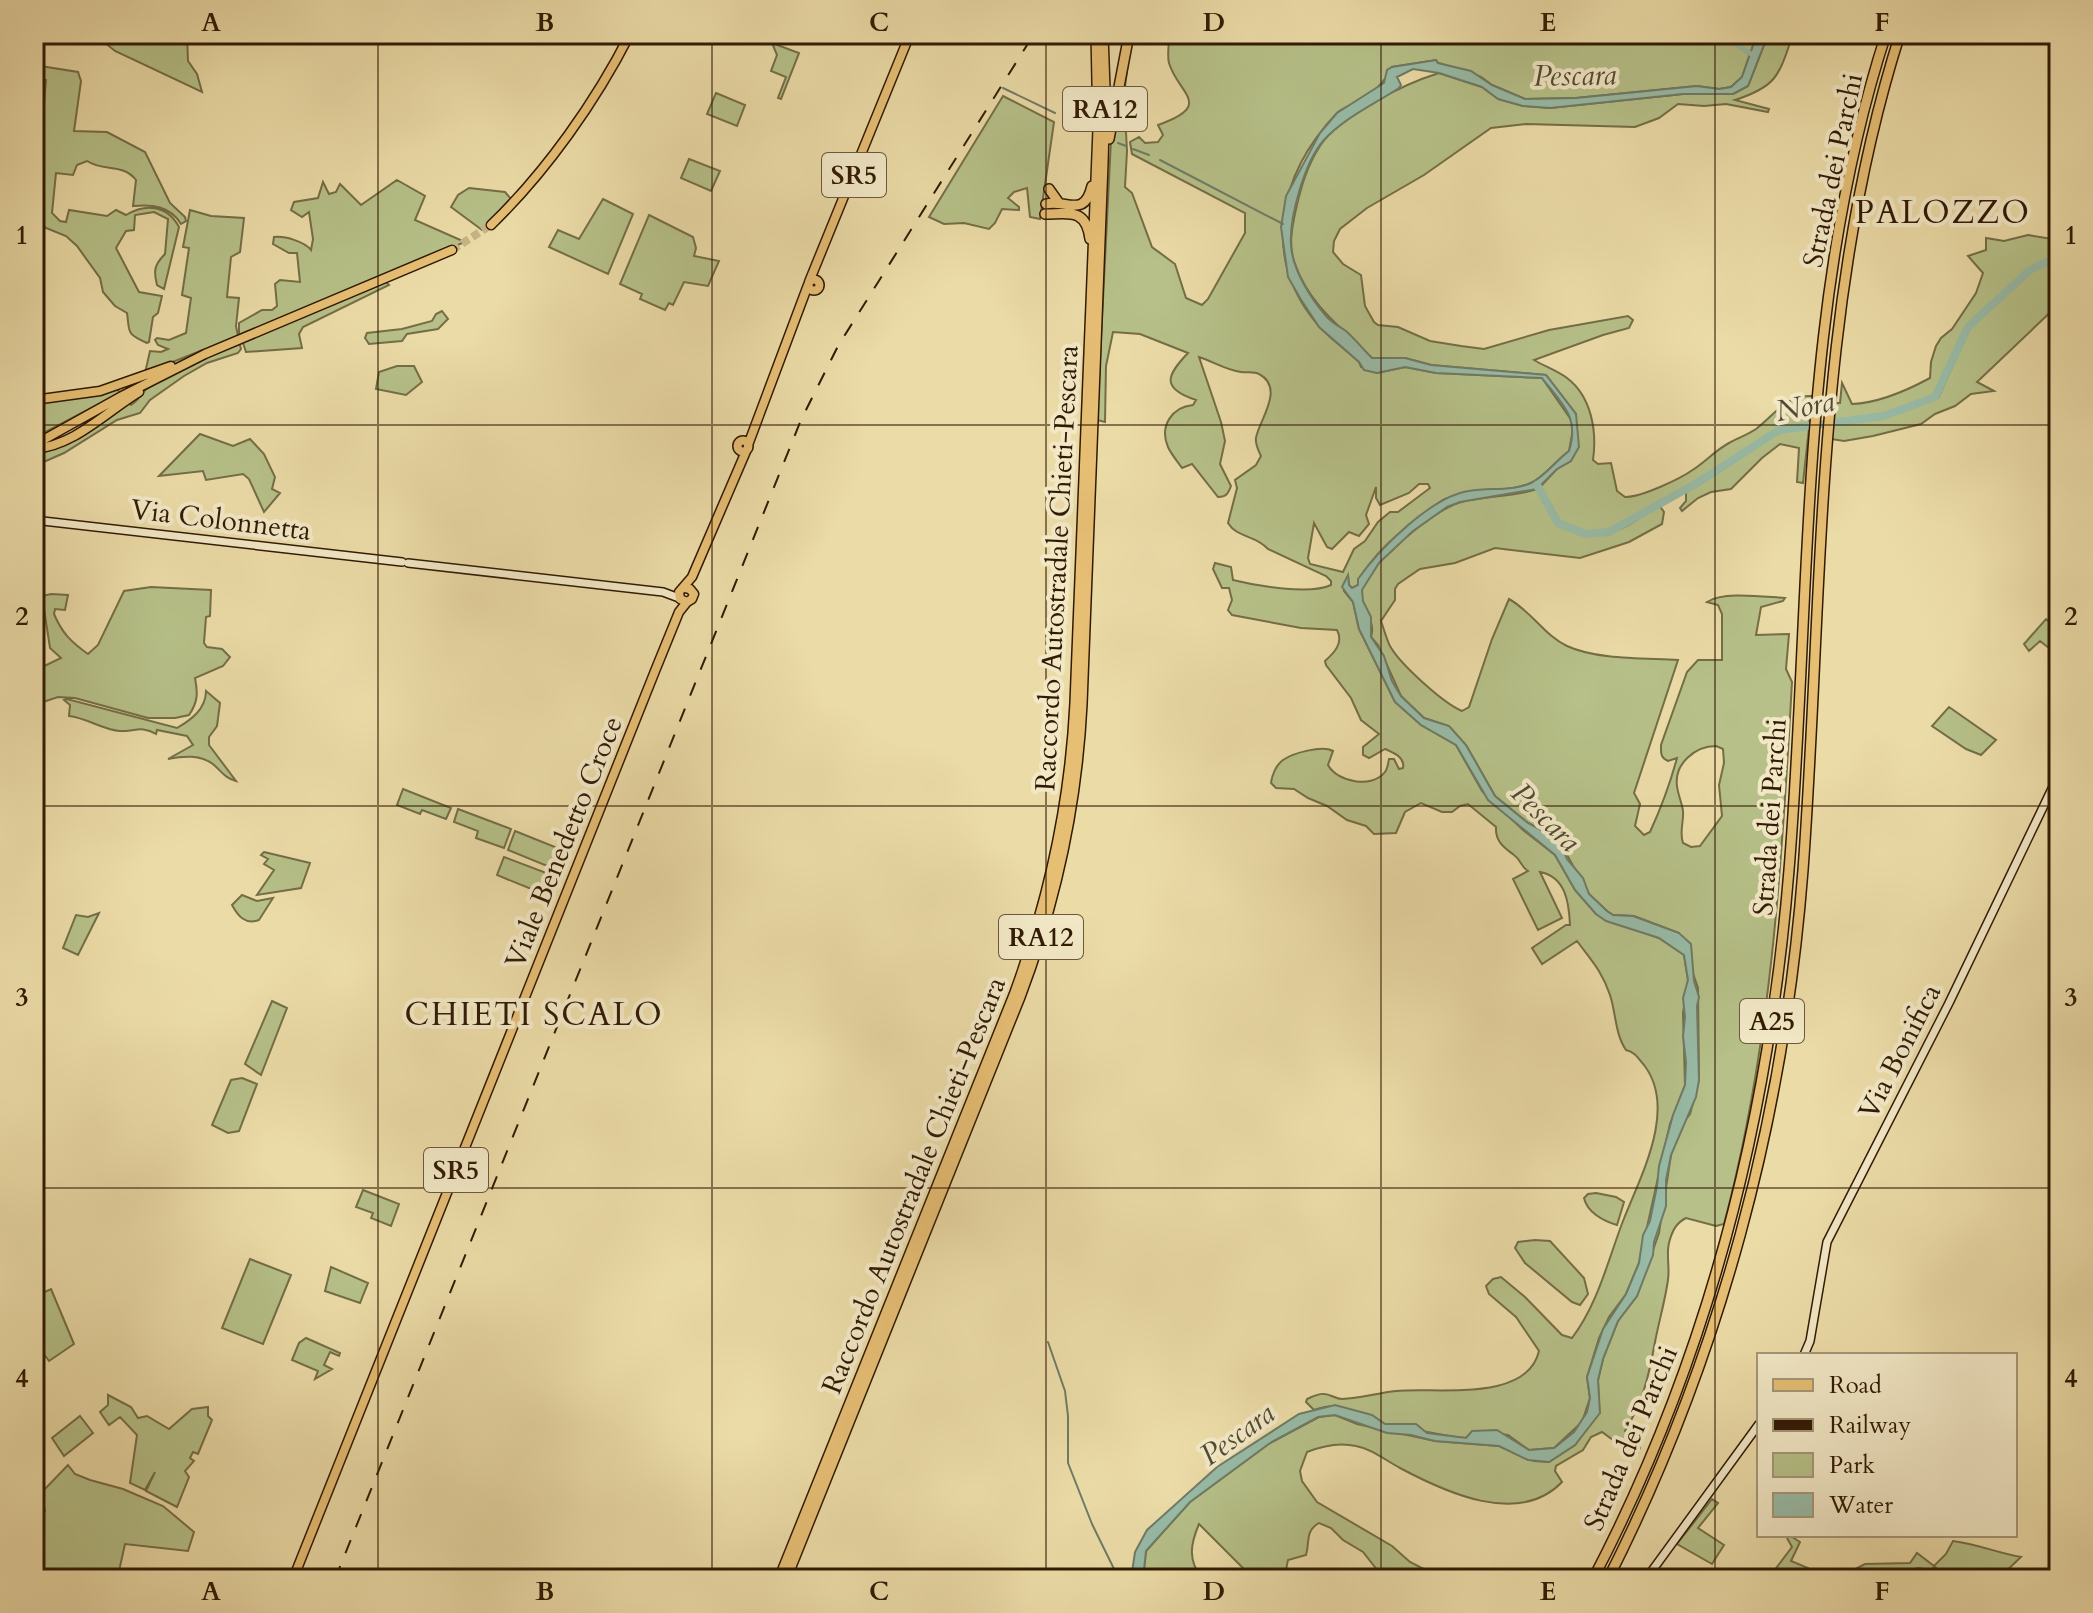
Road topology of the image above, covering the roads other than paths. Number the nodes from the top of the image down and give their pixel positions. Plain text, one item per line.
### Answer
1 (630, 34) edge
2 (910, 34) edge
3 (1096, 34) edge
4 (1103, 34) edge
5 (1886, 34) edge
6 (1900, 34) edge
7 (1127, 45) dead end
8 (1101, 48) junction
9 (1097, 156) junction
10 (1103, 169) junction
11 (1049, 189) dead end
12 (1059, 203) junction
13 (491, 225) tunnel mouth
14 (452, 250) tunnel mouth
15 (1093, 268) junction
16 (205, 354) junction
17 (34, 400) edge
18 (34, 447) edge
19 (34, 520) edge
20 (686, 595) junction
21 (2059, 774) edge
22 (1805, 1353) edge
23 (1757, 1427) edge
24 (293, 1579) edge
25 (779, 1579) edge
26 (786, 1579) edge
27 (1593, 1579) edge
28 (1608, 1579) edge
29 (1646, 1579) edge

1 - 13 main road
2 - 20 main road, SR5
3 - 8 highway, Raccordo Autostradale Chieti-Pescara / RA12
4 - 8 highway, Raccordo Autostradale Chieti-Pescara / RA12
5 - 27 highway, Strada dei Parchi / A25
6 - 28 highway, Strada dei Parchi / A25
7 - 10 highway
8 - 9 highway, Raccordo Autostradale Chieti-Pescara / RA12
8 - 10 highway, Raccordo Autostradale Chieti-Pescara / RA12
9 - 12 highway
9 - 15 highway, Raccordo Autostradale Chieti-Pescara / RA12
10 - 26 highway, Raccordo Autostradale Chieti-Pescara / RA12
11 - 12 highway
12 - 15 highway
14 - 16 main road
15 - 25 highway, Raccordo Autostradale Chieti-Pescara / RA12
16 - 17 main road
16 - 18 main road
16 - 18 main road
19 - 20 main road, Via Colonnetta
20 - 24 main road, Viale Benedetto Croce / SR5
21 - 22 main road, Via Bonifica
23 - 29 main road

